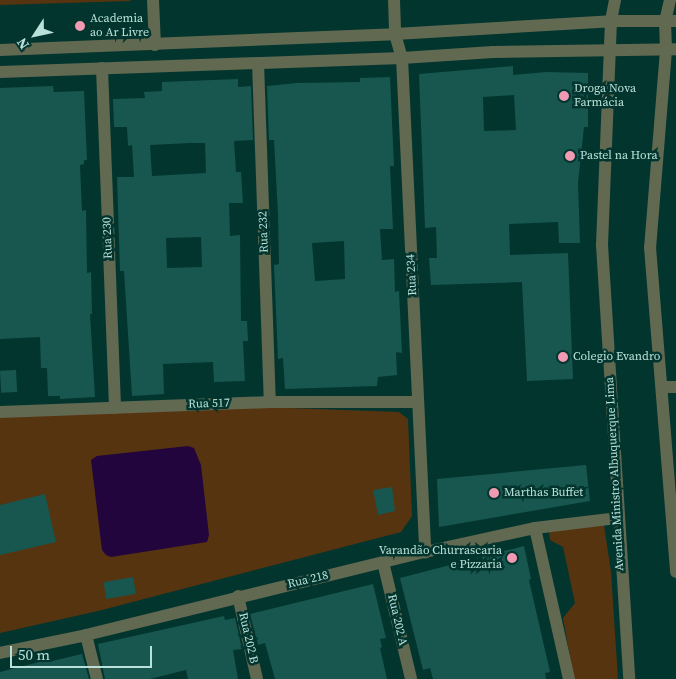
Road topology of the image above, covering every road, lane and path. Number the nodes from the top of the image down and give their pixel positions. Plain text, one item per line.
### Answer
1 (153, 0) edge
2 (394, 0) edge
3 (614, 0) edge
4 (670, 0) edge
5 (610, 21) junction
6 (671, 21) edge
7 (492, 29) junction
8 (395, 34) junction
9 (190, 43) junction
10 (154, 45) junction
11 (0, 50) edge
12 (611, 50) junction
13 (671, 50) edge
14 (493, 52) junction
15 (402, 58) junction
16 (258, 63) junction
17 (192, 64) junction
18 (102, 68) junction
19 (0, 72) edge
20 (676, 386) edge
21 (662, 387) junction
22 (270, 402) junction
23 (418, 402) junction
24 (114, 408) junction
25 (0, 412) edge
26 (618, 518) junction
27 (534, 528) junction
28 (425, 552) junction
29 (383, 562) junction
30 (676, 572) edge
31 (238, 596) junction
32 (86, 635) junction
33 (0, 653) edge
34 (97, 679) edge
35 (257, 679) edge
36 (411, 679) edge
37 (569, 679) edge
38 (628, 679) edge

1 - 10 street
2 - 8 street, Rua 234
3 - 5 street, Avenida Ministro Albuquerque Lima
4 - 6 street
5 - 6 street
5 - 7 street
5 - 12 street, Avenida Ministro Albuquerque Lima
6 - 13 street
7 - 8 street
7 - 14 street
8 - 9 street
8 - 15 street, Rua 234
9 - 10 street
9 - 17 street
10 - 11 street
12 - 13 street
12 - 14 street
12 - 26 street, Avenida Ministro Albuquerque Lima
13 - 21 street
14 - 15 street
15 - 16 street
15 - 23 street, Rua 234
16 - 17 street
16 - 22 street, Rua 232
17 - 18 street
18 - 19 street
18 - 24 street, Rua 230
20 - 21 street
21 - 30 street
22 - 23 street, Rua 517
22 - 24 street, Rua 517
23 - 28 street, Rua 234
24 - 25 street, Rua 517
26 - 27 street, Rua 218
26 - 38 street, Avenida Ministro Albuquerque Lima
27 - 28 street, Rua 218
27 - 37 street
28 - 29 street, Rua 218
29 - 31 street, Rua 218
29 - 36 street, Rua 202 A
31 - 32 street, Rua 218
31 - 35 street, Rua 202 B
32 - 33 street, Rua 218
32 - 34 street

